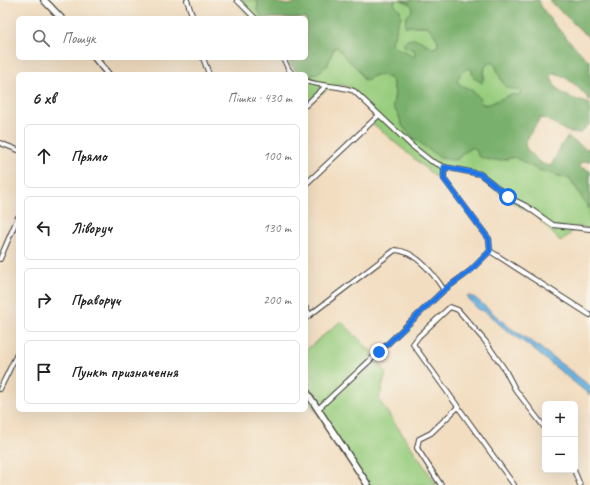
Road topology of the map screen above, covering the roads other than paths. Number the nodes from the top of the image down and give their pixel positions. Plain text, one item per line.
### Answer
1 (44, 0) edge
2 (187, 0) edge
3 (238, 0) edge
4 (59, 16) edge
5 (192, 16) edge
6 (253, 16) edge
7 (97, 60) edge
8 (204, 60) edge
9 (284, 60) edge
10 (106, 72) edge
11 (208, 72) edge
12 (291, 72) edge
13 (308, 82) edge
14 (326, 86) junction
15 (308, 103) edge
16 (379, 115) junction
17 (0, 143) edge
18 (16, 149) edge
19 (444, 167) junction
20 (308, 182) edge
21 (16, 222) edge
22 (590, 229) edge
23 (490, 251) junction
24 (0, 259) edge
25 (444, 290) junction
26 (308, 312) edge
27 (310, 315) joint
28 (590, 315) edge
29 (16, 356) edge
30 (0, 389) edge
31 (308, 394) edge
32 (458, 408) junction
33 (318, 409) junction
34 (542, 424) edge
35 (575, 473) edge
36 (368, 485) edge
37 (441, 485) edge
38 (514, 485) edge
39 (580, 485) edge

1 - 4 main road
2 - 5 street
3 - 6 street
7 - 10 main road
8 - 11 street
9 - 12 street
13 - 14 street
14 - 15 street
14 - 16 street
16 - 19 street
16 - 20 street
17 - 18 street
19 - 22 street
19 - 23 street
21 - 24 street
23 - 25 street
23 - 28 street
25 - 27 street
25 - 33 street
26 - 27 street
29 - 30 street
31 - 33 main road
32 - 34 street
32 - 37 street
32 - 38 street
33 - 36 main road
35 - 39 street

